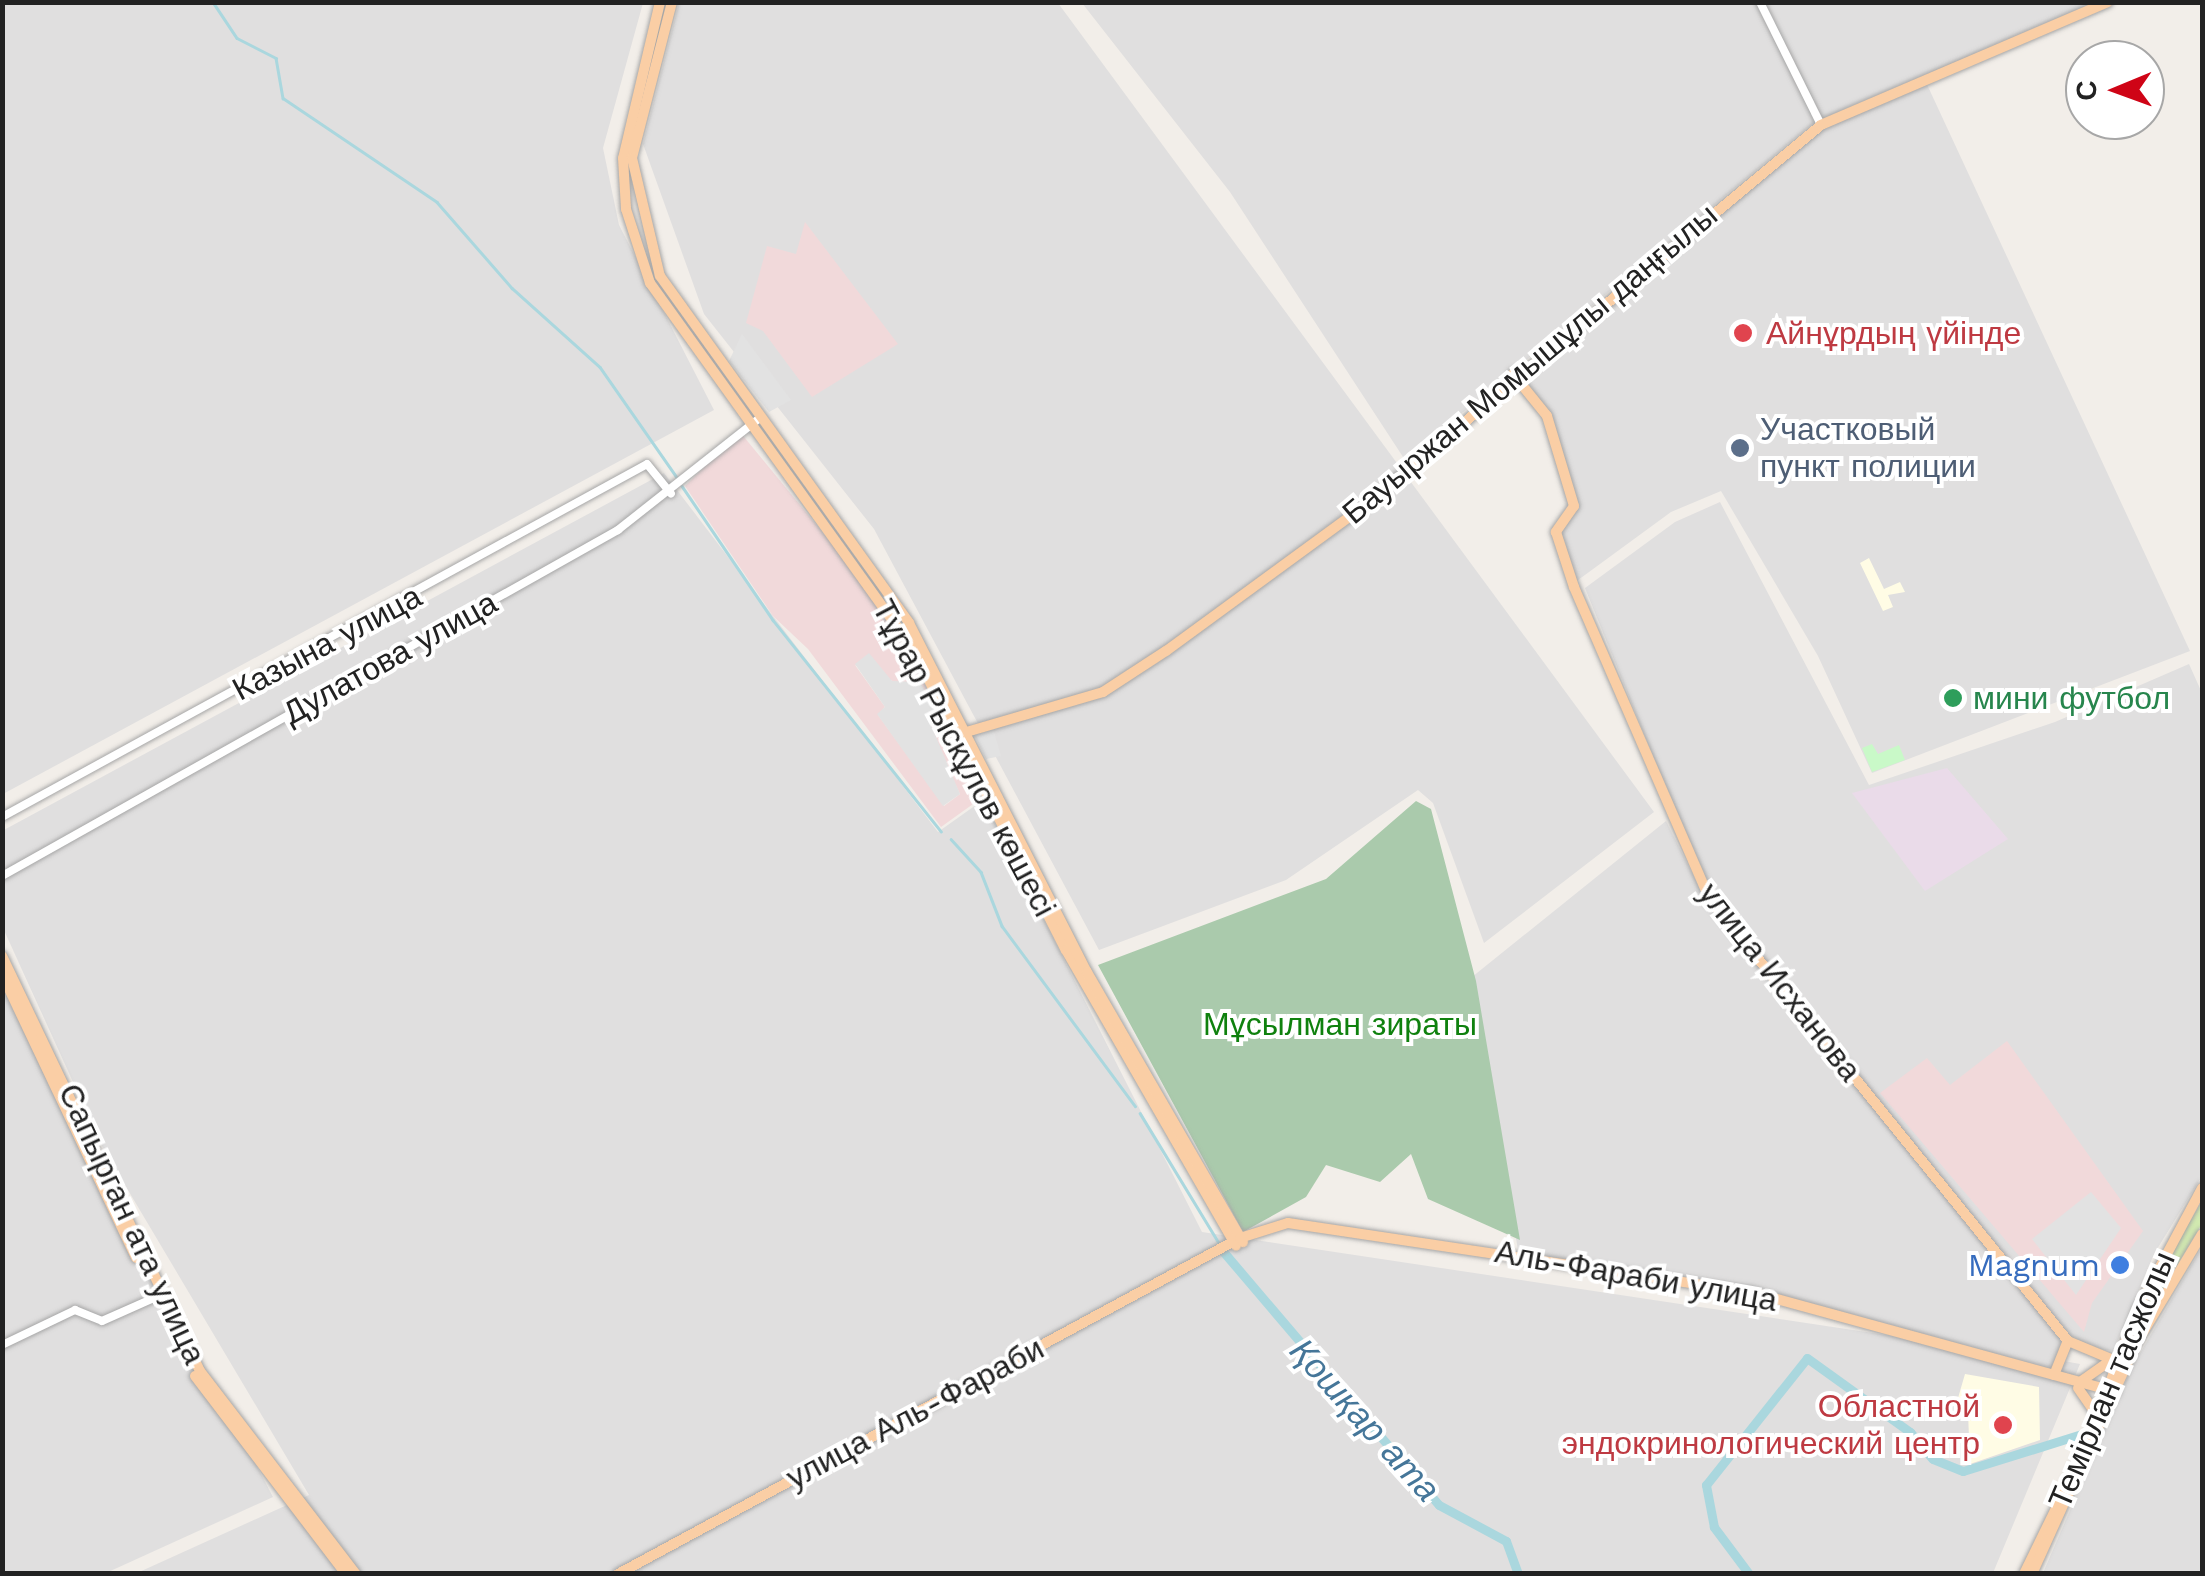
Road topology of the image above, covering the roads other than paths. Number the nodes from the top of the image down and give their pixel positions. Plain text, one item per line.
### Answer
1 (660, 2) edge
2 (672, 2) edge
3 (1760, 2) edge
4 (2108, 2) edge
5 (657, 32) junction
6 (1821, 125) junction
7 (1513, 374) junction
8 (756, 420) junction
9 (672, 494) junction
10 (964, 733) junction
11 (2, 817) edge
12 (2, 876) edge
13 (2, 956) edge
14 (2, 974) edge
15 (2202, 1188) edge
16 (2202, 1234) edge
17 (1235, 1244) junction
18 (1214, 1256) junction
19 (154, 1298) junction
20 (2139, 1305) junction
21 (2154, 1312) junction
22 (2072, 1344) junction
23 (2, 1345) edge
24 (2116, 1356) junction
25 (2054, 1375) junction
26 (2079, 1385) junction
27 (2110, 1393) junction
28 (2098, 1416) junction
29 (346, 1574) edge
30 (356, 1574) edge
31 (618, 1574) edge
32 (630, 1574) edge
33 (2024, 1574) edge
34 (2032, 1574) edge

1 - 5 main road, Тұрар Рыскұлов көшесі
2 - 5 main road, Тұрар Рыскұлов көшесі
3 - 6 street
4 - 6 main road, Бауыржан Момышұлы даңғылы
5 - 8 main road, Тұрар Рыскұлов көшесі
6 - 7 main road, Бауыржан Момышұлы даңғылы
7 - 10 main road, Бауыржан Момышұлы даңғылы
7 - 22 main road, улица Исханова
8 - 9 street, Дулатова улица
8 - 10 main road, Тұрар Рыскұлов көшесі
9 - 11 street, Казына улица
9 - 12 street, Дулатова улица
10 - 17 main road, Тұрар Рыскұлов көшесі
10 - 17 main road, Тұрар Рыскұлов көшесі
13 - 30 main road, Сапырган ата улица
14 - 19 main road, Сапырган ата улица
15 - 20 main road, Темірлан тасжолы
16 - 21 main road, Темірлан тасжолы
17 - 18 main road, Аль-Фараби улица
17 - 25 main road, Аль-Фараби улица
17 - 26 main road, Аль-Фараби улица
18 - 31 main road, улица Аль-Фараби
18 - 32 main road, улица Аль-Фараби
19 - 23 street
19 - 29 main road, Сапырган ата улица
20 - 21 main road
20 - 24 main road, Темірлан тасжолы
21 - 27 main road, Темірлан тасжолы
22 - 24 main road
22 - 25 main road
24 - 26 main road
24 - 27 main road, Темірлан тасжолы
25 - 26 main road, Аль-Фараби улица
26 - 27 main road, Аль-Фараби улица
26 - 28 main road
27 - 28 main road, Темірлан тасжолы
27 - 34 main road, Темірлан тасжолы
28 - 33 main road, Темірлан тасжолы

